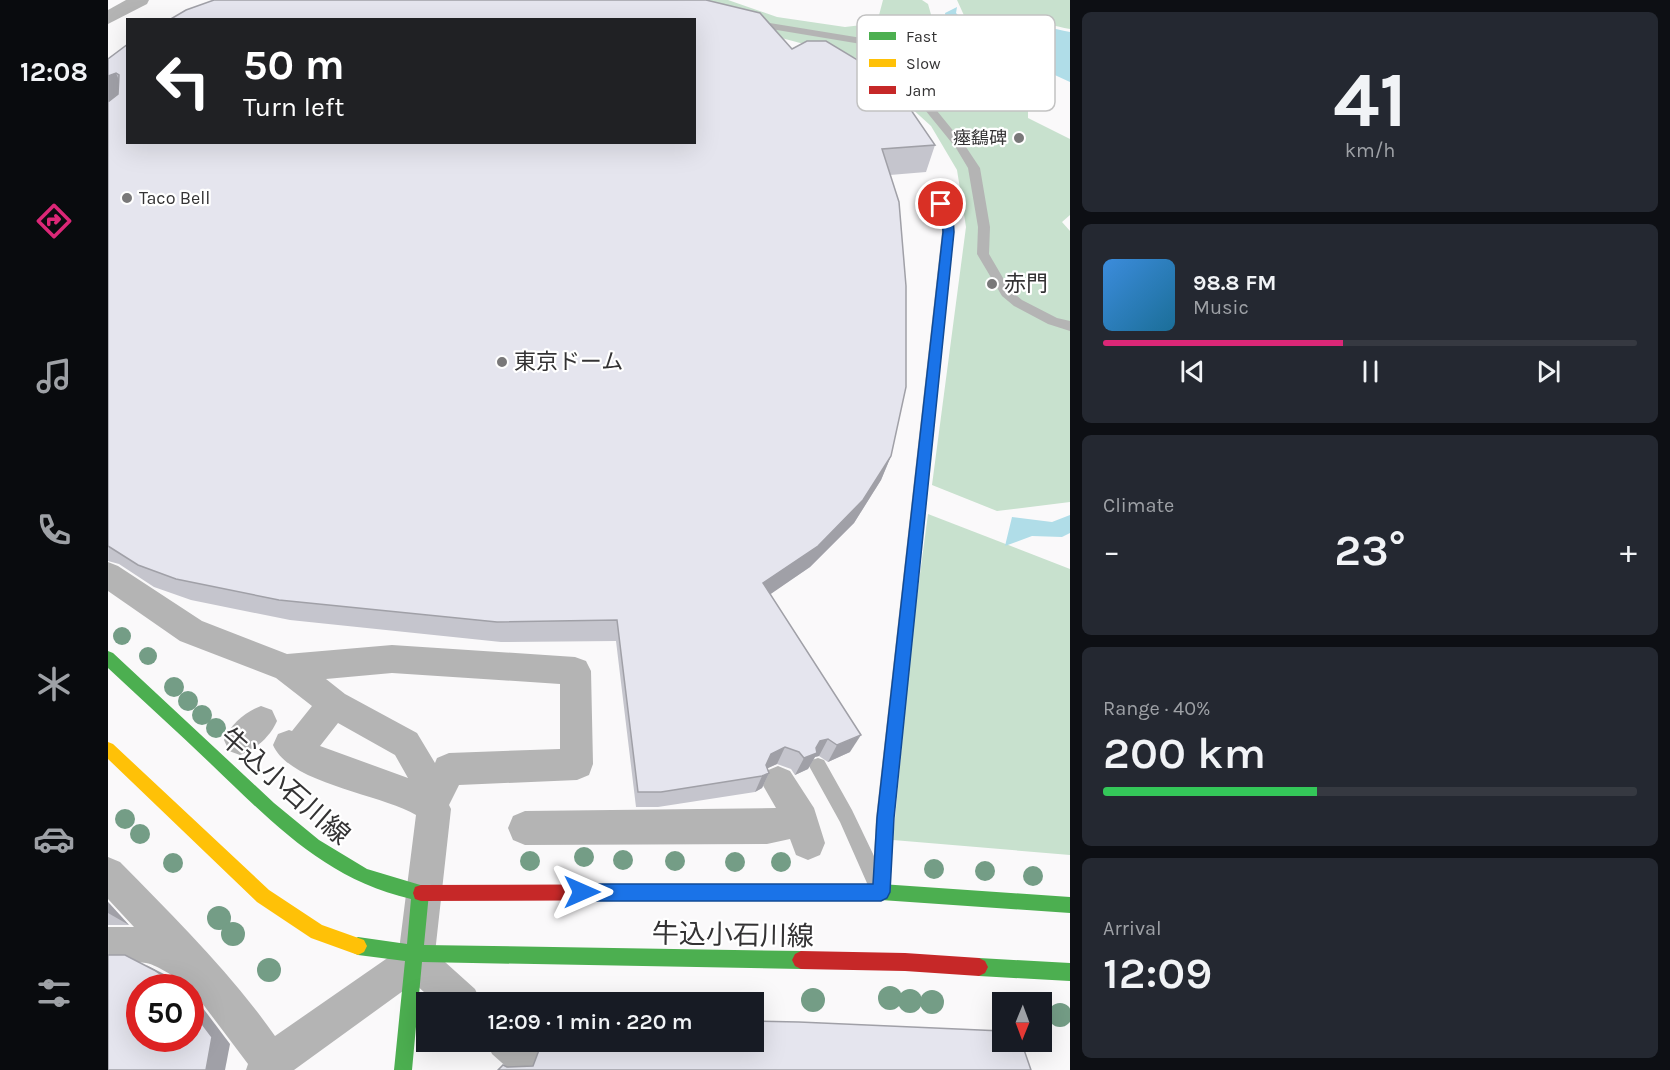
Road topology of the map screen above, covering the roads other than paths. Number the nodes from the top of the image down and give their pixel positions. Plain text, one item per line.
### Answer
1 (140, 0) edge
2 (108, 18) edge
3 (738, 21) edge
4 (857, 40) edge
5 (931, 111) edge
6 (928, 188) dead end
7 (1070, 326) edge
8 (108, 575) edge
9 (108, 658) edge
10 (287, 668) junction
11 (334, 704) junction
12 (108, 749) edge
13 (818, 766) edge
14 (778, 782) edge
15 (525, 828) dead end
16 (108, 874) edge
17 (881, 892) junction
18 (420, 893) junction
19 (1070, 905) edge
20 (108, 945) edge
21 (415, 957) junction
22 (1070, 972) edge
23 (206, 977) junction
24 (452, 992) edge
25 (268, 1067) edge
26 (403, 1070) edge

1 - 2 street
3 - 4 lane
5 - 7 lane
6 - 17 lane
8 - 10 street
9 - 18 main road, 牛込小石川線
10 - 11 street
10 - 11 street
11 - 21 street
12 - 21 main road, 牛込小石川線
13 - 17 lane
14 - 15 street
16 - 23 street
17 - 18 main road, 牛込小石川線
17 - 19 main road, 牛込小石川線
18 - 21 main road
20 - 23 street
21 - 22 main road, 牛込小石川線
21 - 24 street
21 - 25 street
21 - 26 main road
23 - 25 street

